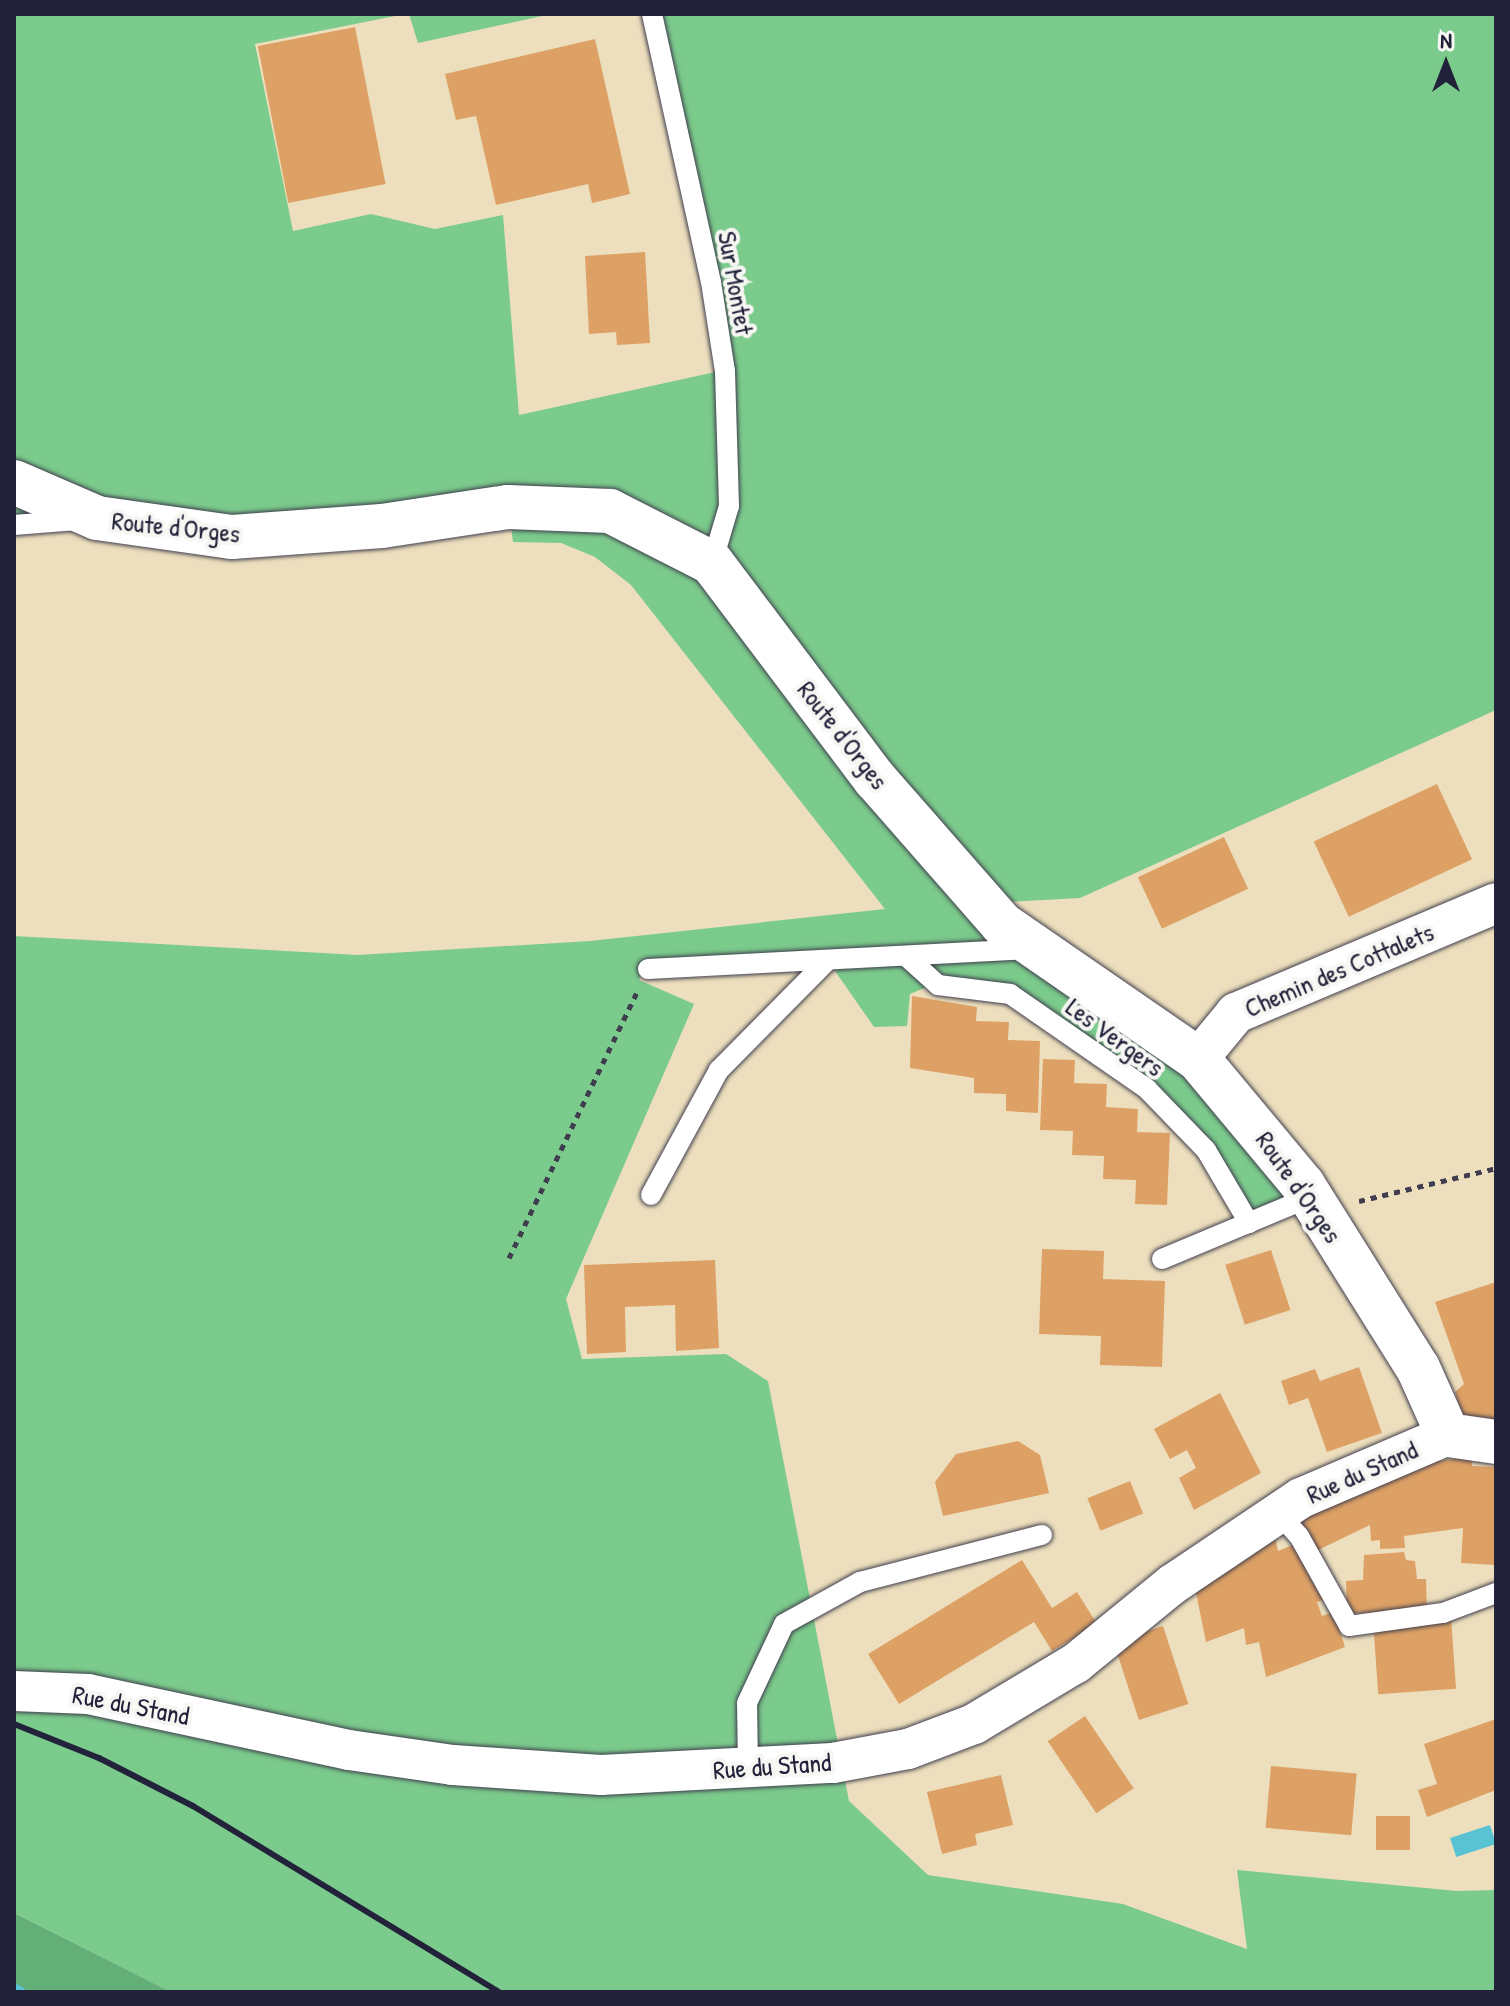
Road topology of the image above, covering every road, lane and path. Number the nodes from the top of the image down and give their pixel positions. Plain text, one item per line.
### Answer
1 (652, 14) edge
2 (14, 482) edge
3 (97, 518) junction
4 (14, 525) edge
5 (712, 563) junction
6 (1496, 903) edge
7 (1037, 948) junction
8 (907, 957) junction
9 (827, 961) junction
10 (648, 969) joint
11 (1198, 1059) junction
12 (1496, 1168) edge
13 (651, 1195) dead end
14 (1315, 1204) junction
15 (1249, 1223) junction
16 (509, 1258) dead end
17 (1162, 1259) dead end
18 (1448, 1435) junction
19 (1496, 1442) edge
20 (1279, 1514) junction
21 (1042, 1535) dead end
22 (1496, 1593) edge
23 (14, 1691) edge
24 (748, 1771) junction

1 - 5 lane, Sur Montet
2 - 3 street, Route d'Orges
3 - 4 lane
3 - 5 street, Route d'Orges
5 - 7 street, Route d'Orges
6 - 11 street, Chemin des Cottalets
7 - 8 lane
7 - 11 street, Route d'Orges
8 - 9 lane
8 - 15 lane, Les Vergers
9 - 10 lane
9 - 13 lane
10 - 16 path
11 - 14 street, Route d'Orges
12 - 14 path
14 - 15 lane
14 - 18 street, Route d'Orges
15 - 17 lane
18 - 19 street
18 - 20 street, Rue du Stand
20 - 22 lane
20 - 24 street, Rue du Stand
21 - 24 lane
23 - 24 street, Rue du Stand

